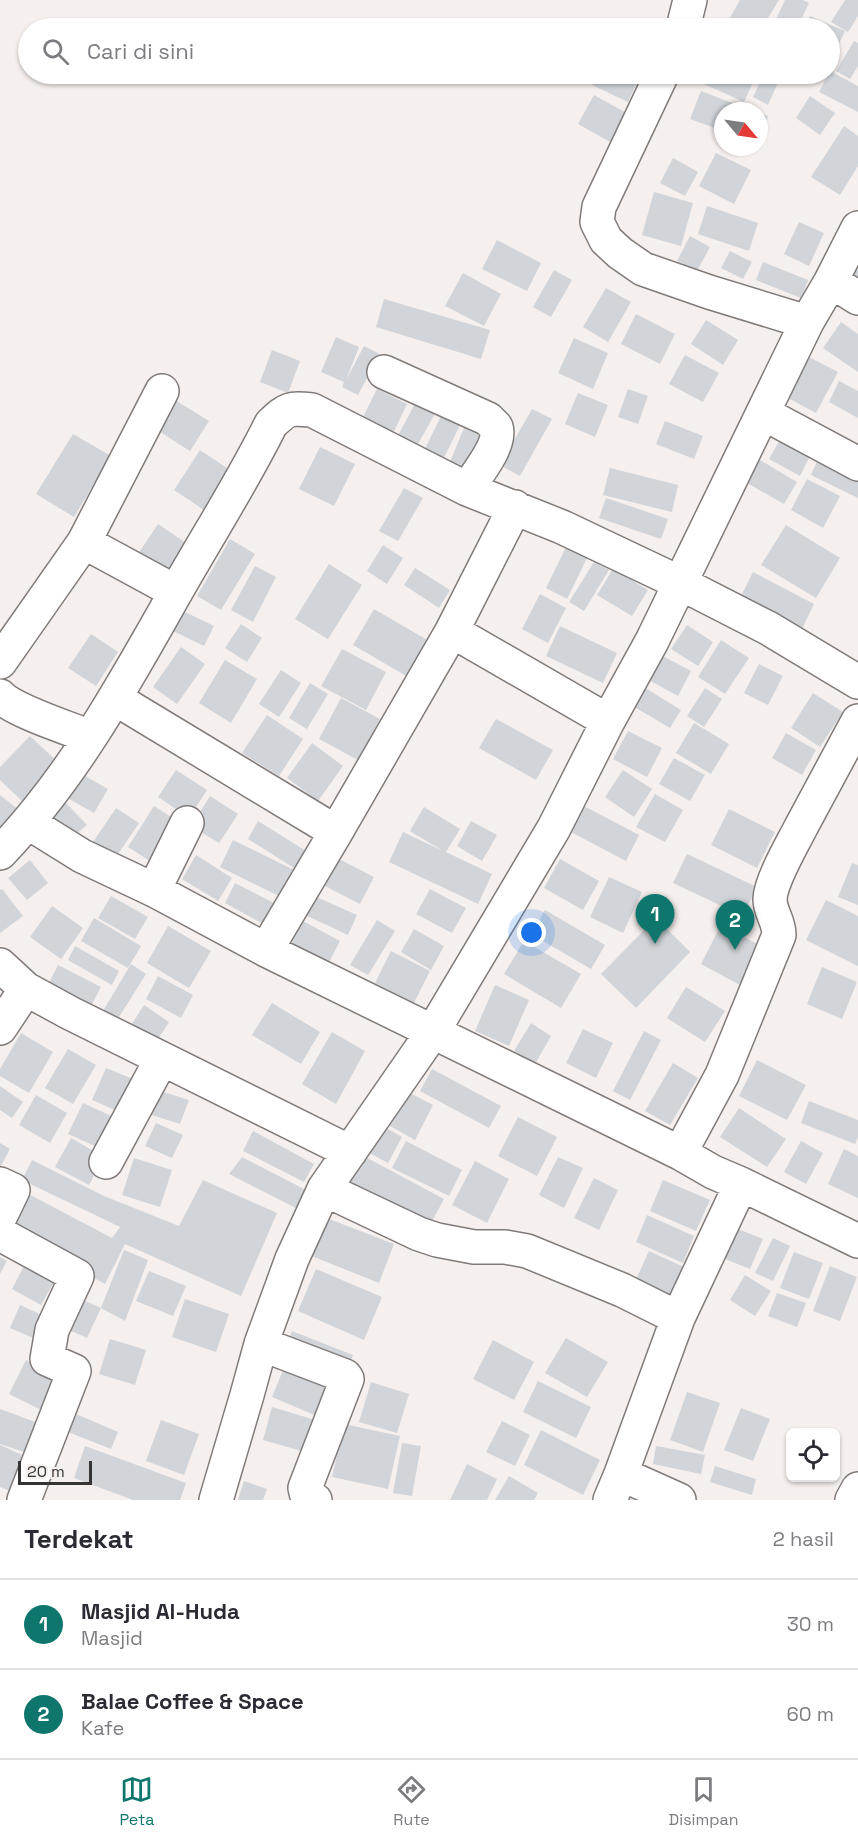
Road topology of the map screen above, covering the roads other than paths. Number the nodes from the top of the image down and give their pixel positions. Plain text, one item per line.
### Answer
1 (690, 0) edge
2 (686, 18) edge
3 (657, 84) edge
4 (858, 228) edge
5 (844, 289) edge
6 (807, 322) junction
7 (384, 372) dead end
8 (162, 391) dead end
9 (763, 413) junction
10 (858, 464) edge
11 (467, 489) junction
12 (515, 507) junction
13 (84, 542) junction
14 (680, 583) junction
15 (176, 592) junction
16 (452, 631) junction
17 (0, 662) edge
18 (858, 682) edge
19 (0, 696) edge
20 (116, 699) junction
21 (608, 721) junction
22 (858, 721) edge
23 (90, 737) junction
24 (29, 822) junction
25 (187, 823) dead end
26 (336, 832) junction
27 (0, 853) edge
28 (154, 890) junction
29 (266, 950) junction
30 (0, 965) edge
31 (26, 989) junction
32 (0, 1028) edge
33 (432, 1032) junction
34 (160, 1060) junction
35 (350, 1152) junction
36 (680, 1153) junction
37 (106, 1161) dead end
38 (0, 1184) edge
39 (741, 1184) junction
40 (324, 1189) junction
41 (0, 1217) edge
42 (0, 1234) edge
43 (858, 1241) edge
44 (678, 1318) junction
45 (261, 1344) junction
46 (616, 1487) edge
47 (858, 1489) edge
48 (0, 1497) edge
49 (6, 1500) edge
50 (24, 1500) edge
51 (216, 1500) edge
52 (315, 1500) edge
53 (679, 1500) edge
54 (852, 1500) edge

1 - 2 street
3 - 6 street
4 - 5 street
5 - 6 street
6 - 9 street
7 - 11 street
8 - 13 street
9 - 10 street
9 - 14 street
11 - 12 street
11 - 15 street
12 - 14 street
12 - 16 street
13 - 15 street
13 - 17 street
14 - 18 street
14 - 21 street
15 - 20 street
16 - 21 street
16 - 26 street
19 - 23 street
20 - 23 street
20 - 26 street
21 - 33 street
22 - 36 street
23 - 24 street
24 - 27 street
24 - 28 street
25 - 28 street
26 - 29 street
28 - 29 street
29 - 33 street
30 - 31 street
31 - 32 street
31 - 34 street
33 - 35 street
33 - 36 street
34 - 35 street
34 - 37 street
35 - 40 street
36 - 39 street
38 - 41 street
39 - 43 street
39 - 44 street
40 - 44 street
40 - 45 street
42 - 50 street
44 - 46 street
45 - 51 street
45 - 52 street
46 - 53 street
47 - 54 street
48 - 49 street

